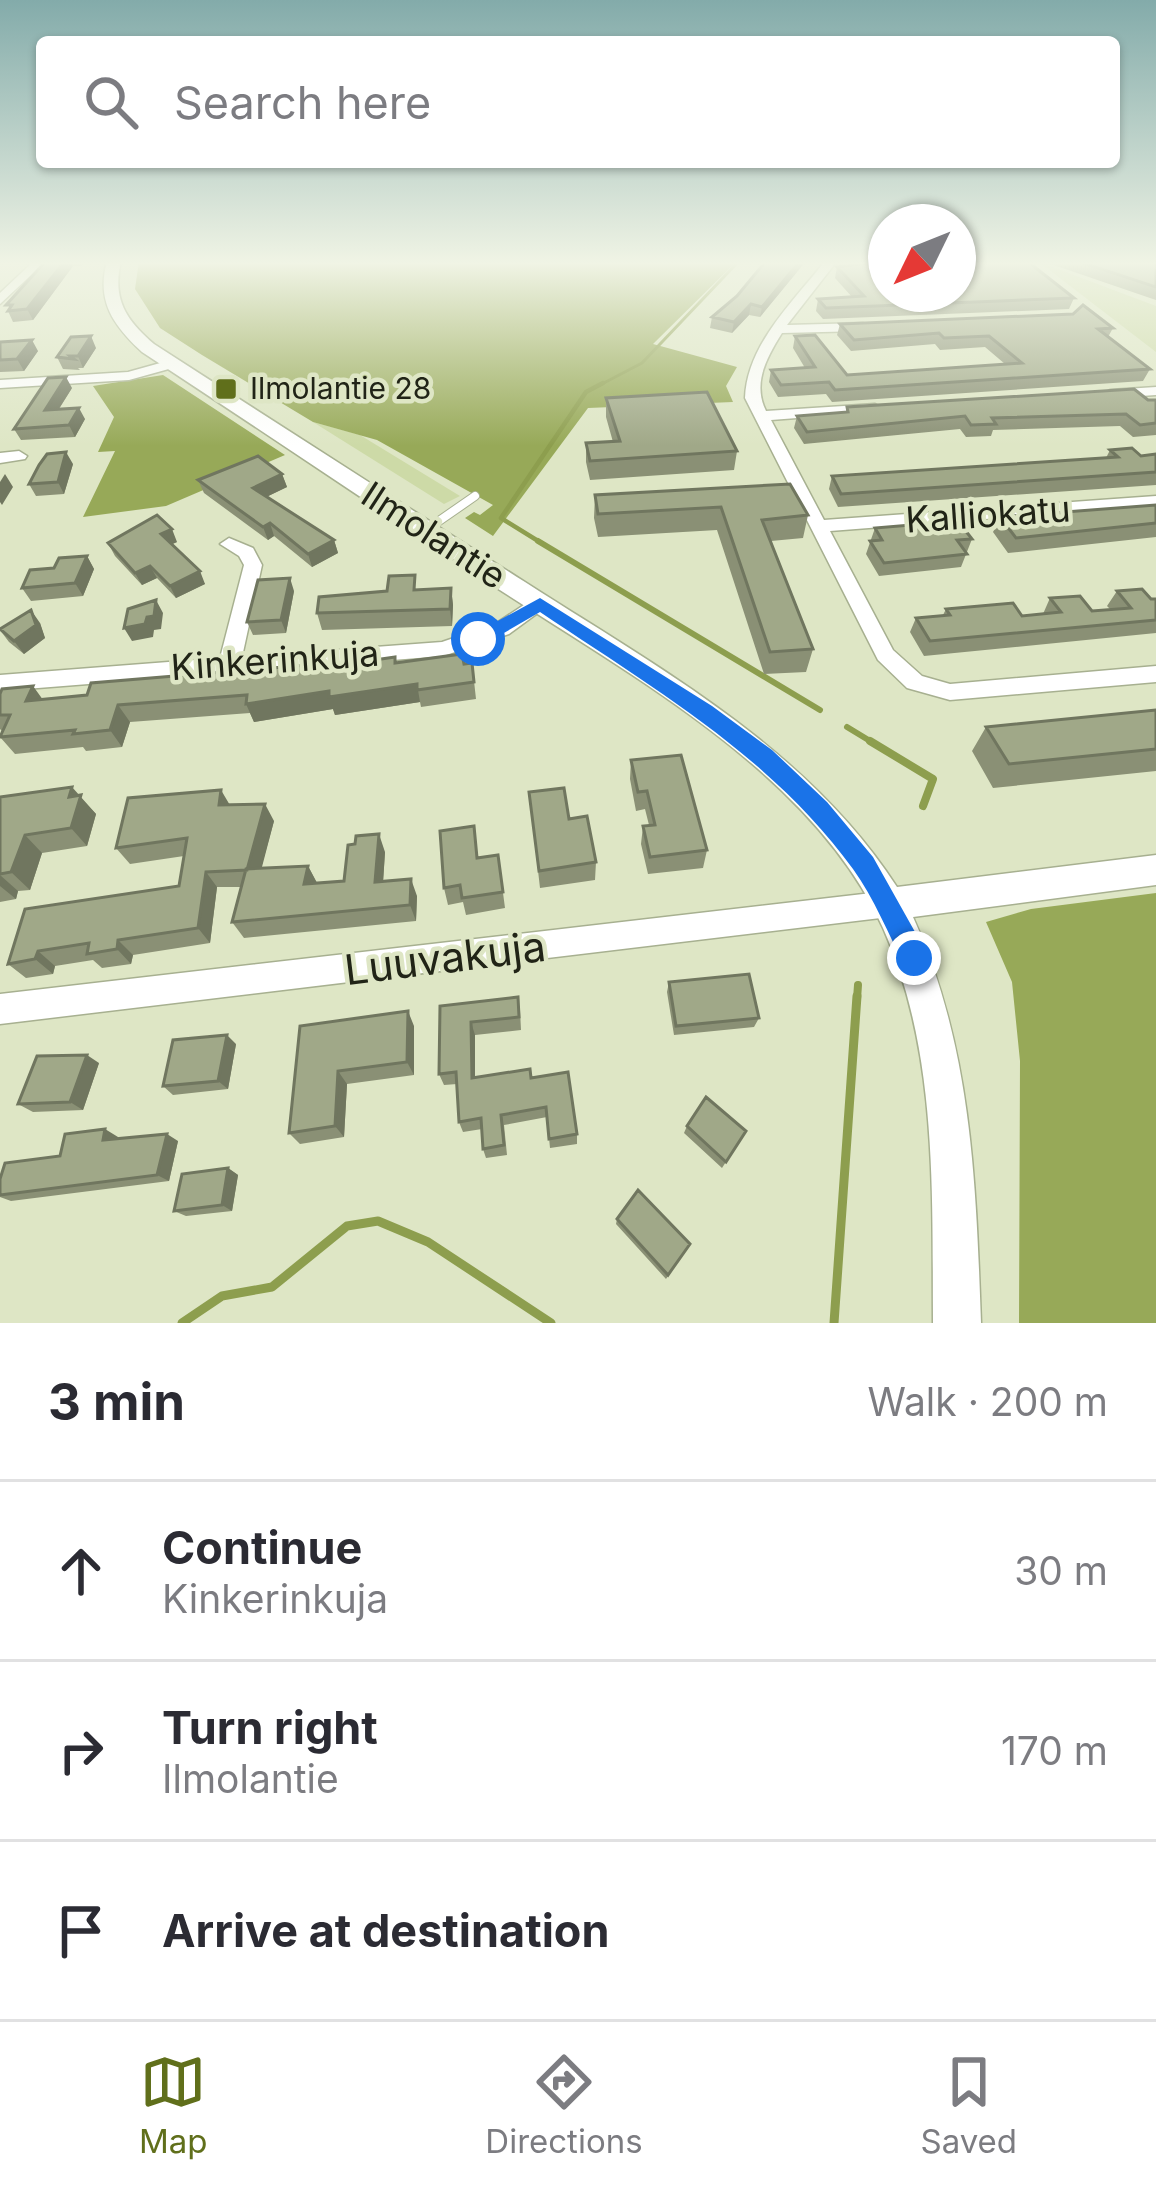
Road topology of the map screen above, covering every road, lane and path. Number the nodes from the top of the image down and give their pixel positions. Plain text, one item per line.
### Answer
1 (121, 323) edge
2 (785, 323) edge
3 (887, 326) edge
4 (780, 329) junction
5 (171, 364) junction
6 (0, 384) edge
7 (1156, 391) edge
8 (1085, 395) edge
9 (896, 407) edge
10 (762, 416) junction
11 (19, 456) dead end
12 (0, 458) edge
13 (475, 496) dead end
14 (1156, 501) edge
15 (820, 526) junction
16 (426, 530) junction
17 (229, 544) dead end
18 (540, 604) junction
19 (230, 662) junction
20 (1156, 674) edge
21 (0, 683) edge
22 (1156, 870) edge
23 (889, 904) junction
24 (0, 1009) edge
25 (957, 1323) edge

1 - 5 street, Ilmolantie
2 - 4 street
3 - 4 street
4 - 10 street
5 - 6 street
5 - 16 street, Ilmolantie
7 - 8 street
9 - 10 street
10 - 15 street
11 - 12 street
13 - 16 lane
14 - 15 street, Kalliokatu
15 - 20 street
16 - 18 street, Ilmolantie
17 - 19 street
18 - 19 street, Kinkerinkuja
18 - 23 street, Ilmolantie
19 - 21 street, Kinkerinkuja
22 - 23 street
23 - 24 street, Luuvakuja
23 - 25 street, Ilmolantie

